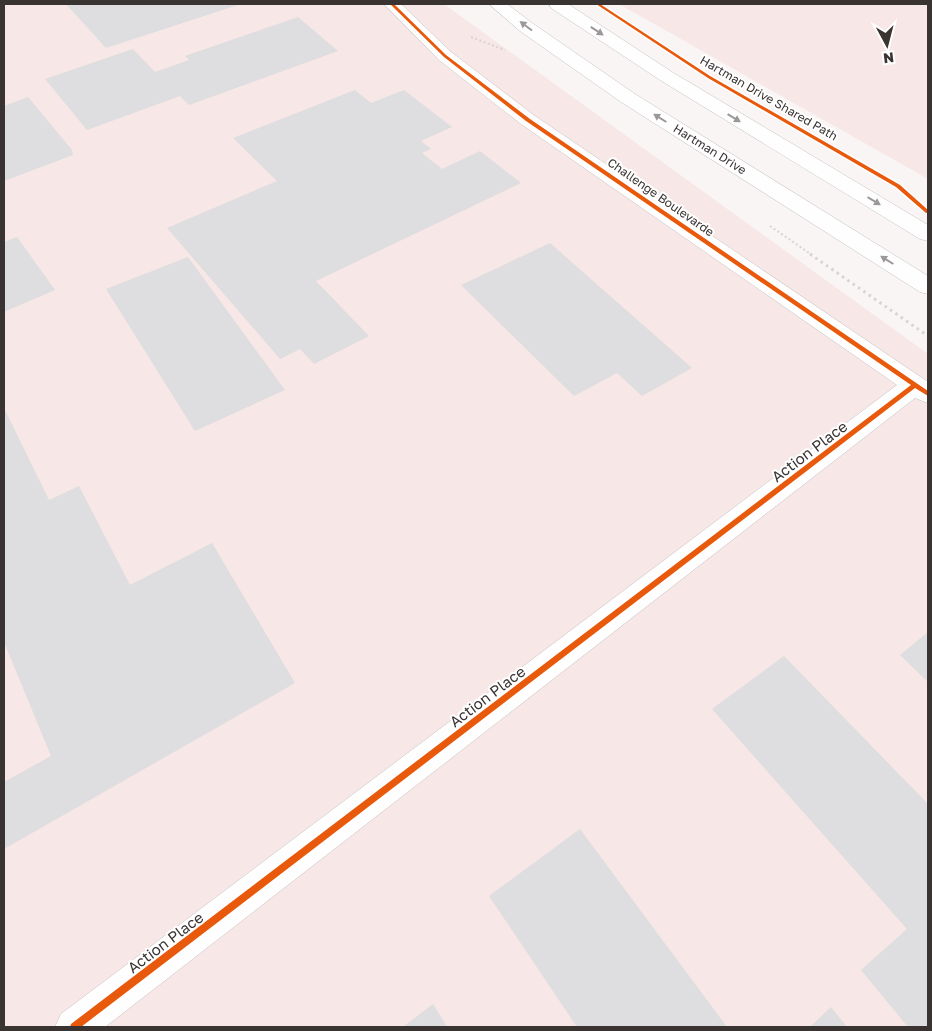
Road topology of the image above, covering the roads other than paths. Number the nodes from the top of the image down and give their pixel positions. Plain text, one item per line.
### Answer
1 (392, 4) edge
2 (497, 4) edge
3 (565, 7) edge
4 (928, 234) edge
5 (928, 286) edge
6 (922, 390) edge
7 (74, 1027) edge

1 - 6 street, Challenge Boulevarde
5 -> 2 street, Hartman Drive
3 -> 4 street
6 - 7 street, Action Place

